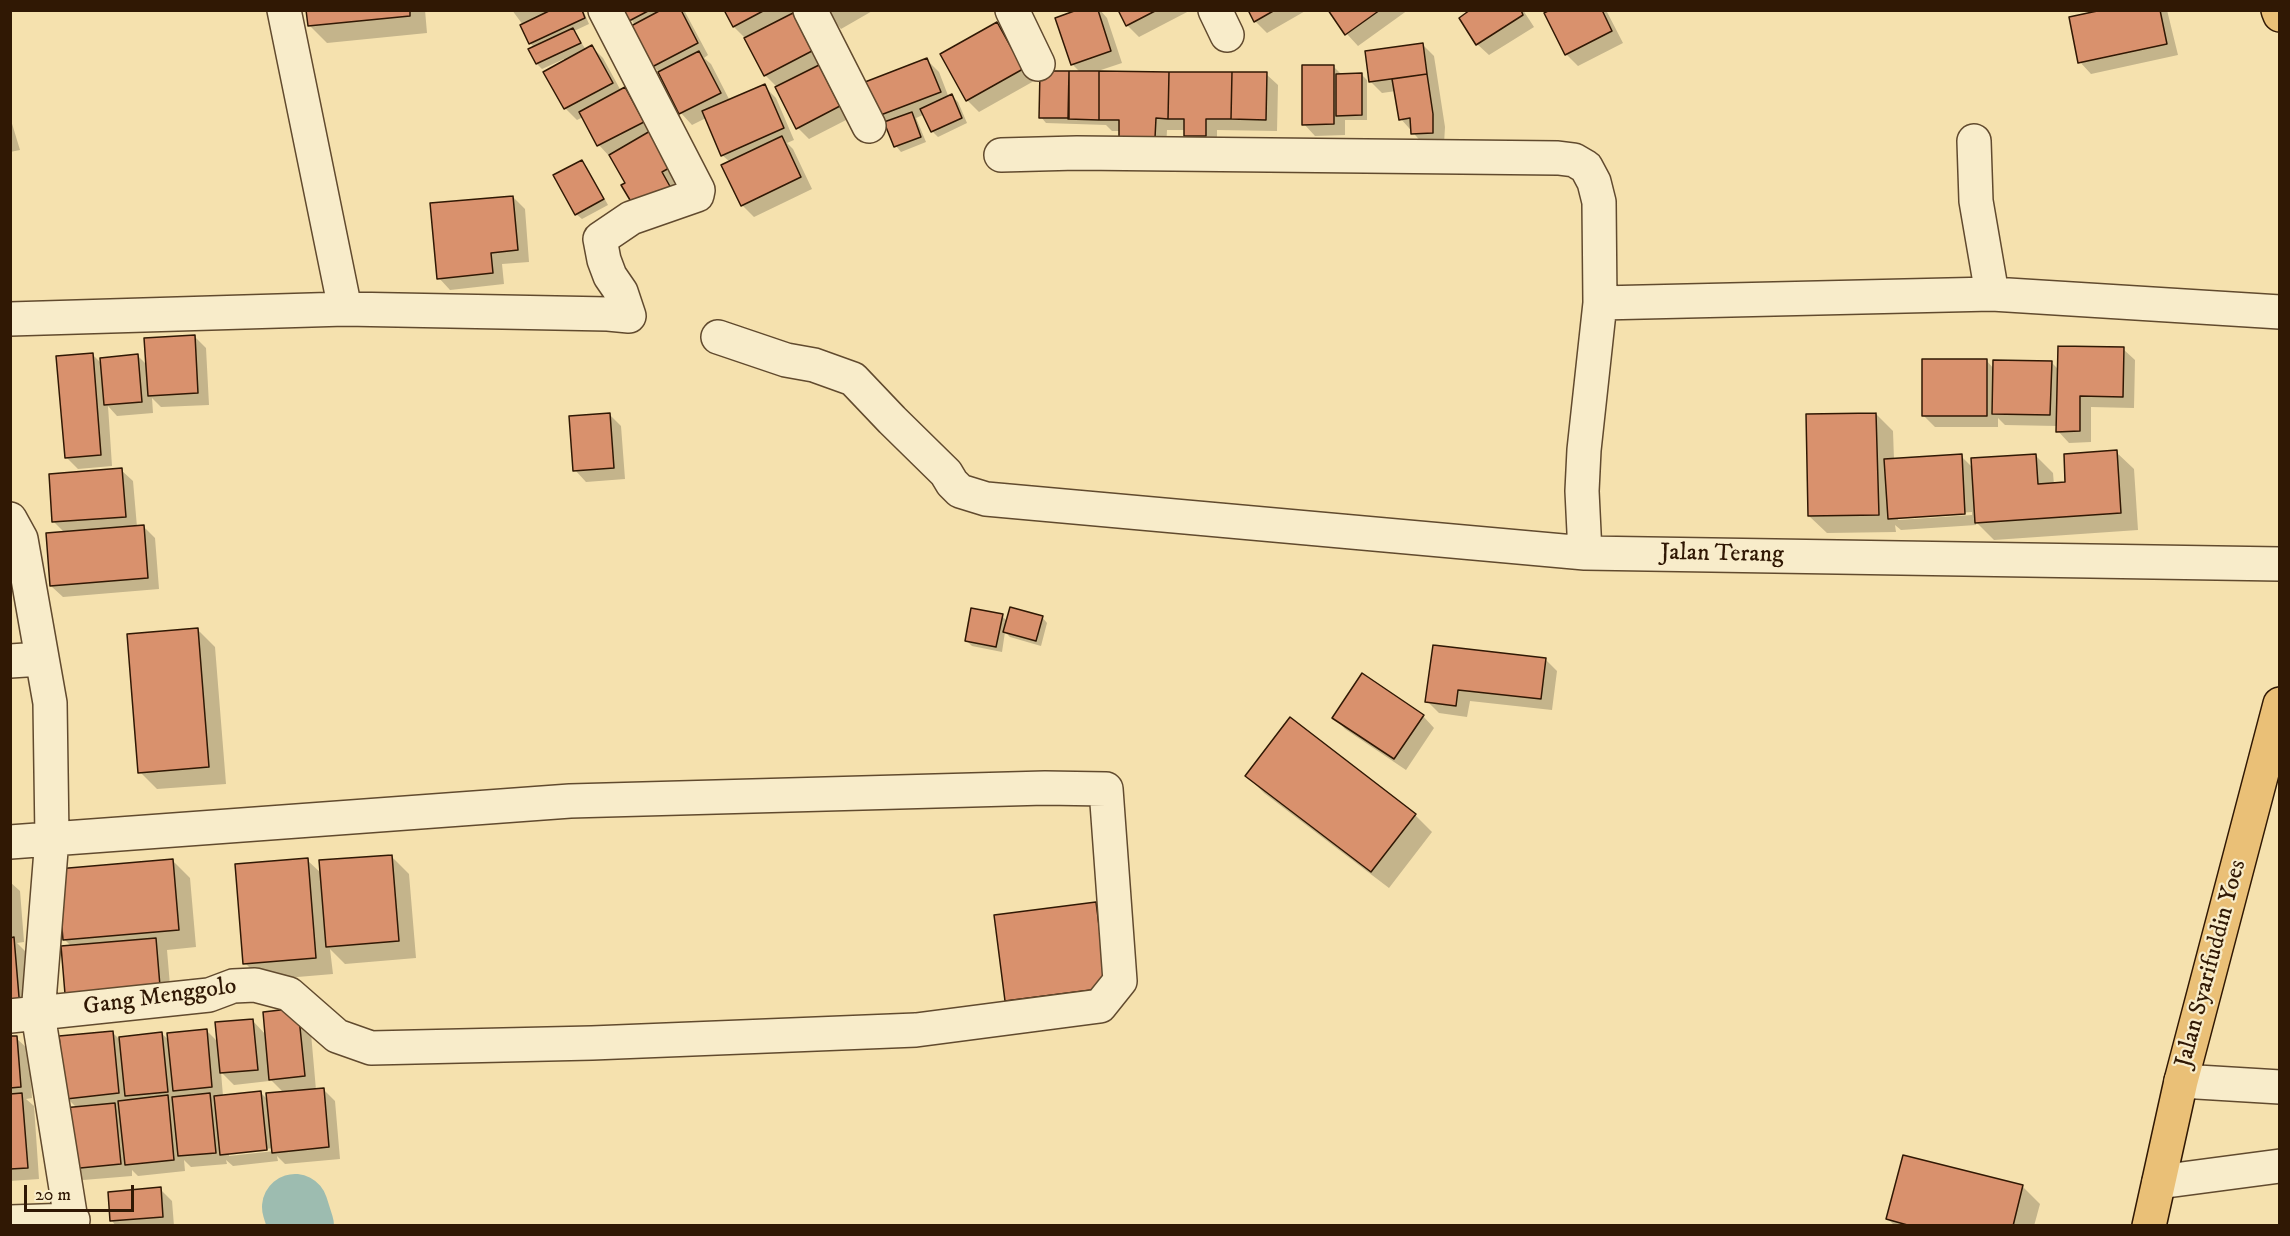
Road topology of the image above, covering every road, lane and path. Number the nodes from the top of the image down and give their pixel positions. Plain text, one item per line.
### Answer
1 (284, 10) edge
2 (605, 10) edge
3 (810, 10) edge
4 (1012, 10) edge
5 (2278, 10) edge
6 (2280, 15) edge
7 (1038, 64) dead end
8 (868, 126) dead end
9 (1974, 141) dead end
10 (1001, 155) dead end
11 (1992, 294) junction
12 (1600, 303) junction
13 (345, 309) junction
14 (2280, 312) edge
15 (10, 319) edge
16 (718, 337) dead end
17 (10, 519) edge
18 (1584, 553) junction
19 (2280, 564) edge
20 (26, 660) edge
21 (2280, 704) edge
22 (52, 838) junction
23 (10, 842) edge
24 (24, 1015) edge
25 (2181, 1082) junction
26 (2280, 1087) edge
27 (2280, 1166) edge
28 (2159, 1182) junction
29 (10, 1222) edge
30 (72, 1223) edge
31 (2149, 1226) edge

1 - 13 street
2 - 13 street
3 - 8 street
4 - 7 street
5 - 6 highway
9 - 11 street
10 - 12 street
11 - 12 street
11 - 14 street
12 - 18 street
13 - 15 street
16 - 18 street, Jalan Terang
17 - 20 street
18 - 19 street, Jalan Terang
20 - 22 street
21 - 25 highway, Jalan Syarifuddin Yoes
22 - 23 street
22 - 24 street
22 - 24 street, Gang Menggolo
24 - 30 street
25 - 26 street
25 - 28 highway, Jalan Syarifuddin Yoes
27 - 28 street
28 - 31 highway, Jalan Syarifuddin Yoes
29 - 30 street

